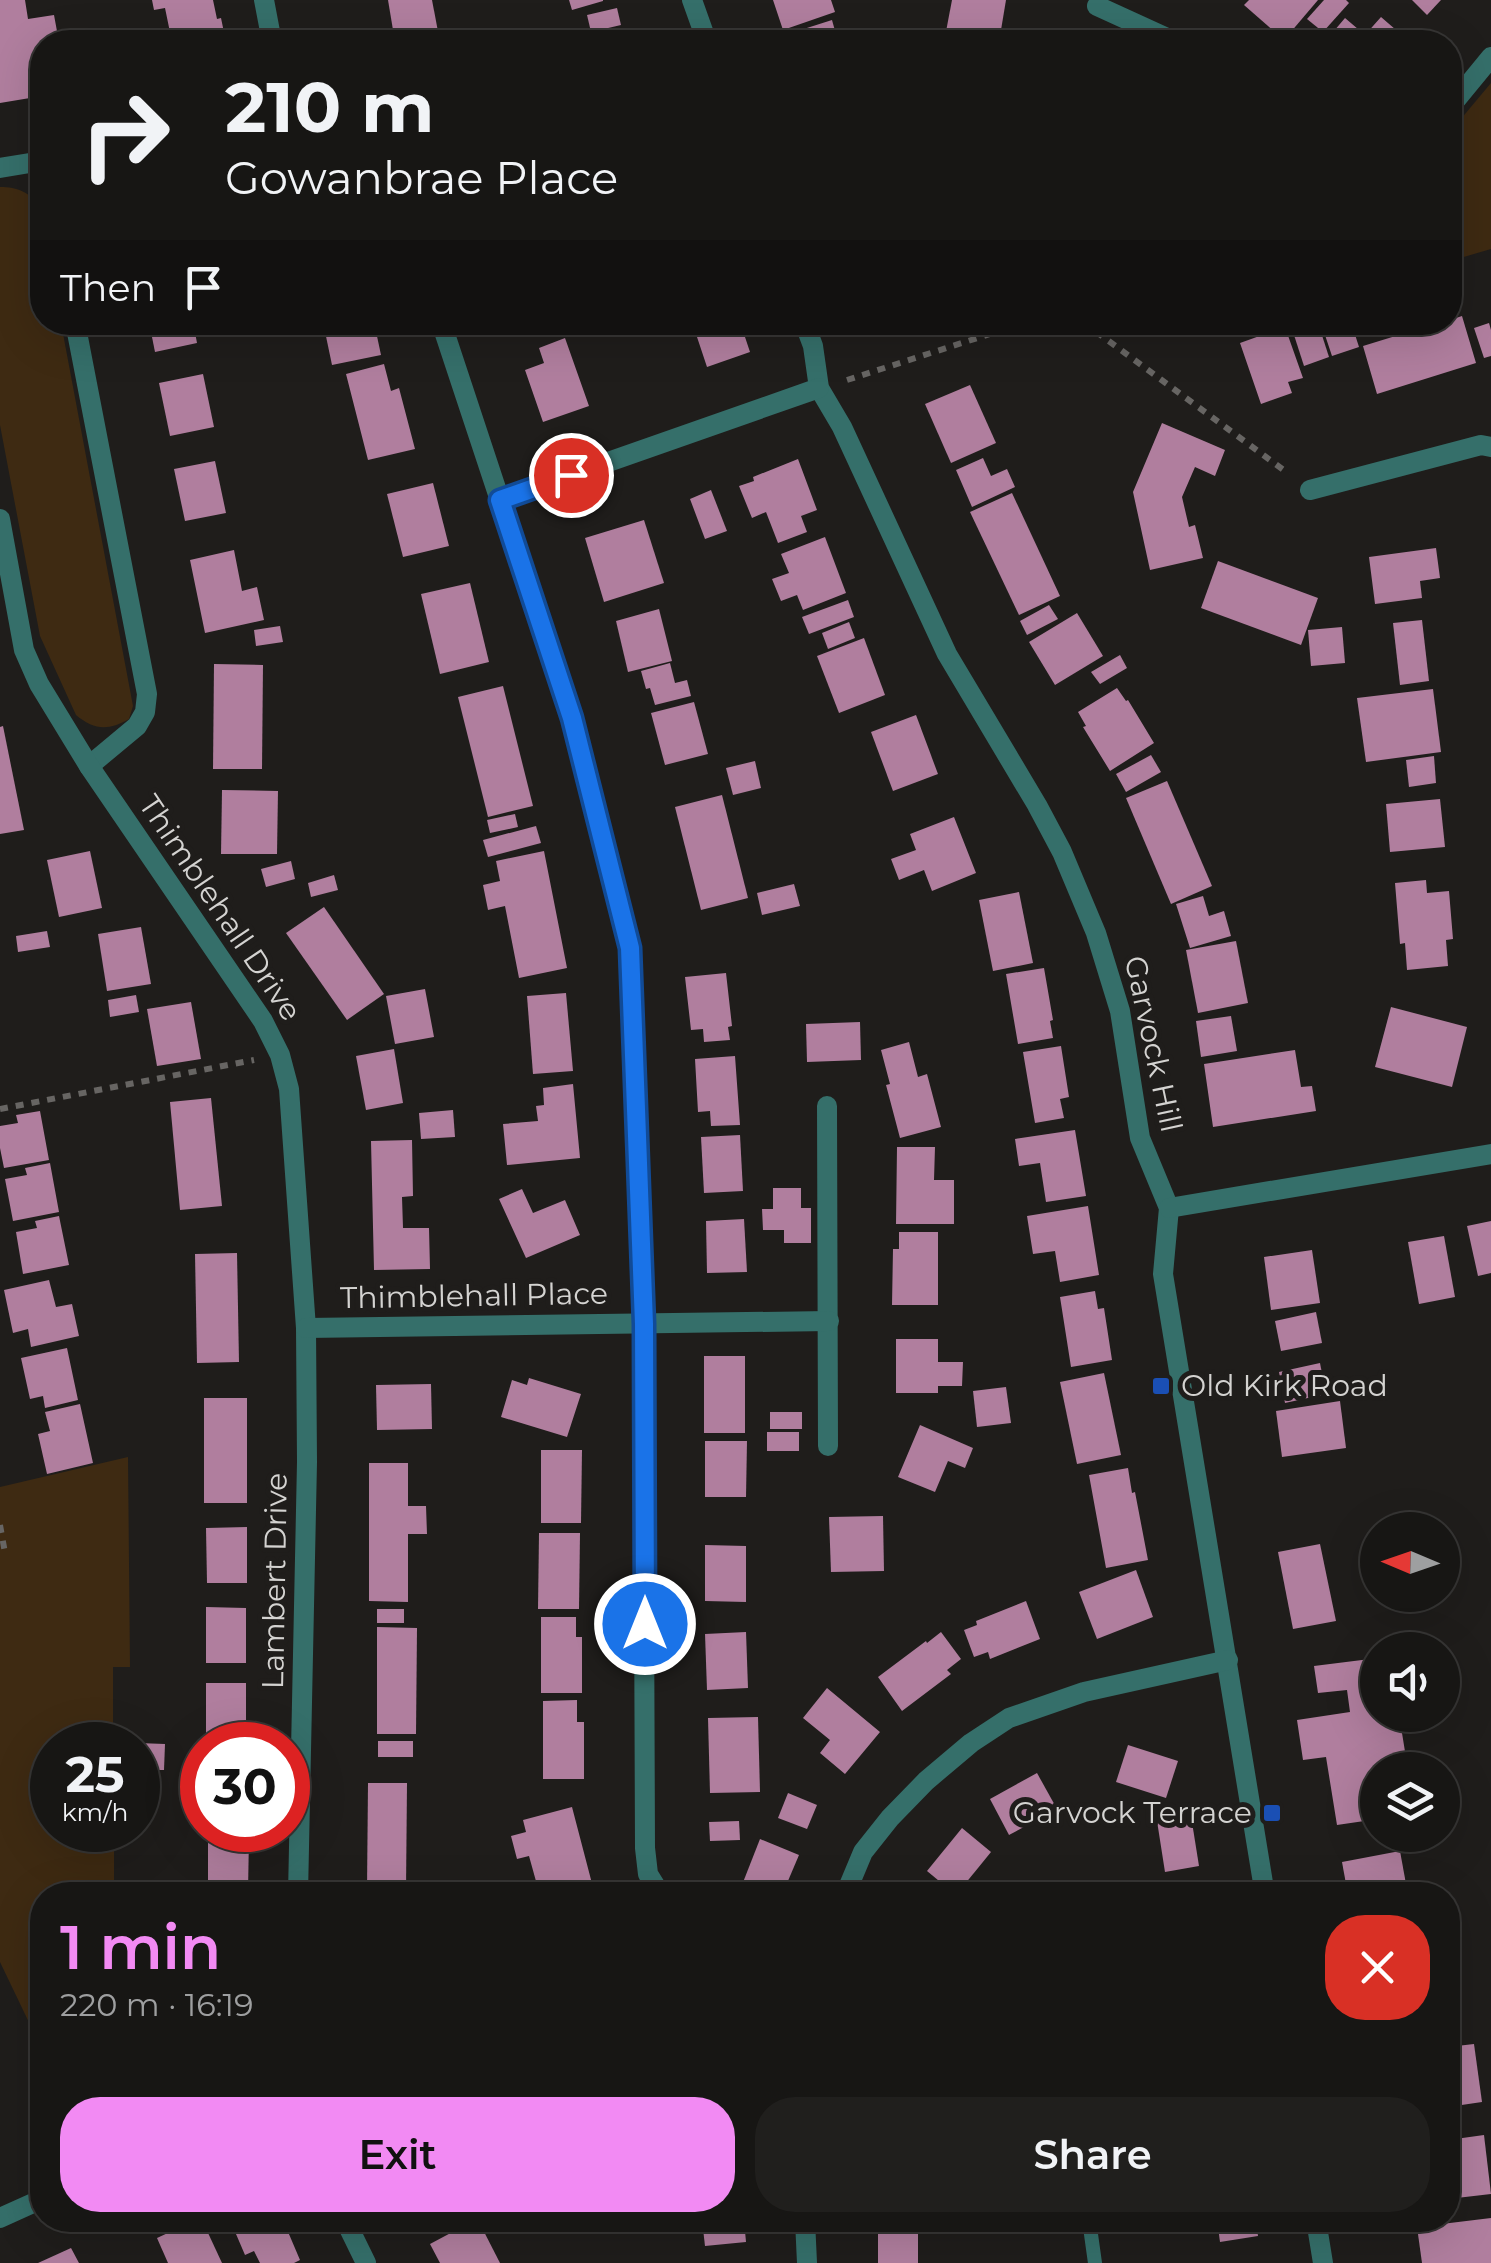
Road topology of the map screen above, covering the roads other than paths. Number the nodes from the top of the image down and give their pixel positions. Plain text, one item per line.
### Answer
1 (264, 0) edge
2 (692, 0) edge
3 (1097, 6) dead end
4 (270, 30) edge
5 (703, 30) edge
6 (1150, 30) edge
7 (1491, 58) edge
8 (1462, 93) edge
9 (30, 163) edge
10 (0, 168) edge
11 (78, 335) edge
12 (445, 335) edge
13 (808, 335) edge
14 (819, 388) junction
15 (1491, 447) edge
16 (1310, 490) road end
17 (500, 500) junction
18 (0, 519) edge
19 (89, 766) junction
20 (827, 1106) dead end
21 (1491, 1154) edge
22 (1169, 1208) junction
23 (829, 1321) junction
24 (644, 1324) junction
25 (306, 1328) junction
26 (828, 1446) dead end
27 (1228, 1660) junction
28 (298, 1882) edge
29 (653, 1882) edge
30 (851, 1882) edge
31 (1263, 1882) edge
32 (30, 2204) edge
33 (0, 2218) edge
34 (350, 2232) edge
35 (806, 2232) edge
36 (1091, 2232) edge
37 (1318, 2232) edge
38 (366, 2263) edge
39 (807, 2263) edge
40 (1095, 2263) edge
41 (1322, 2263) edge

1 - 4 street
2 - 5 street
3 - 6 street
7 - 8 street
9 - 10 street
11 - 19 street
12 - 17 street
13 - 14 street, Garvock Hill
14 - 17 street
14 - 22 street, Garvock Hill
15 - 16 street
17 - 24 street
18 - 19 street, Thimblehall Drive
19 - 25 street, Thimblehall Drive
20 - 23 street
21 - 22 street
22 - 27 street, Garvock Hill
23 - 24 street, Thimblehall Place
23 - 26 street
24 - 25 street, Thimblehall Place
24 - 29 street
25 - 28 street, Lambert Drive
27 - 30 street
27 - 31 street, Garvock Hill
32 - 33 street
34 - 38 street
35 - 39 street
36 - 40 lane
37 - 41 street

